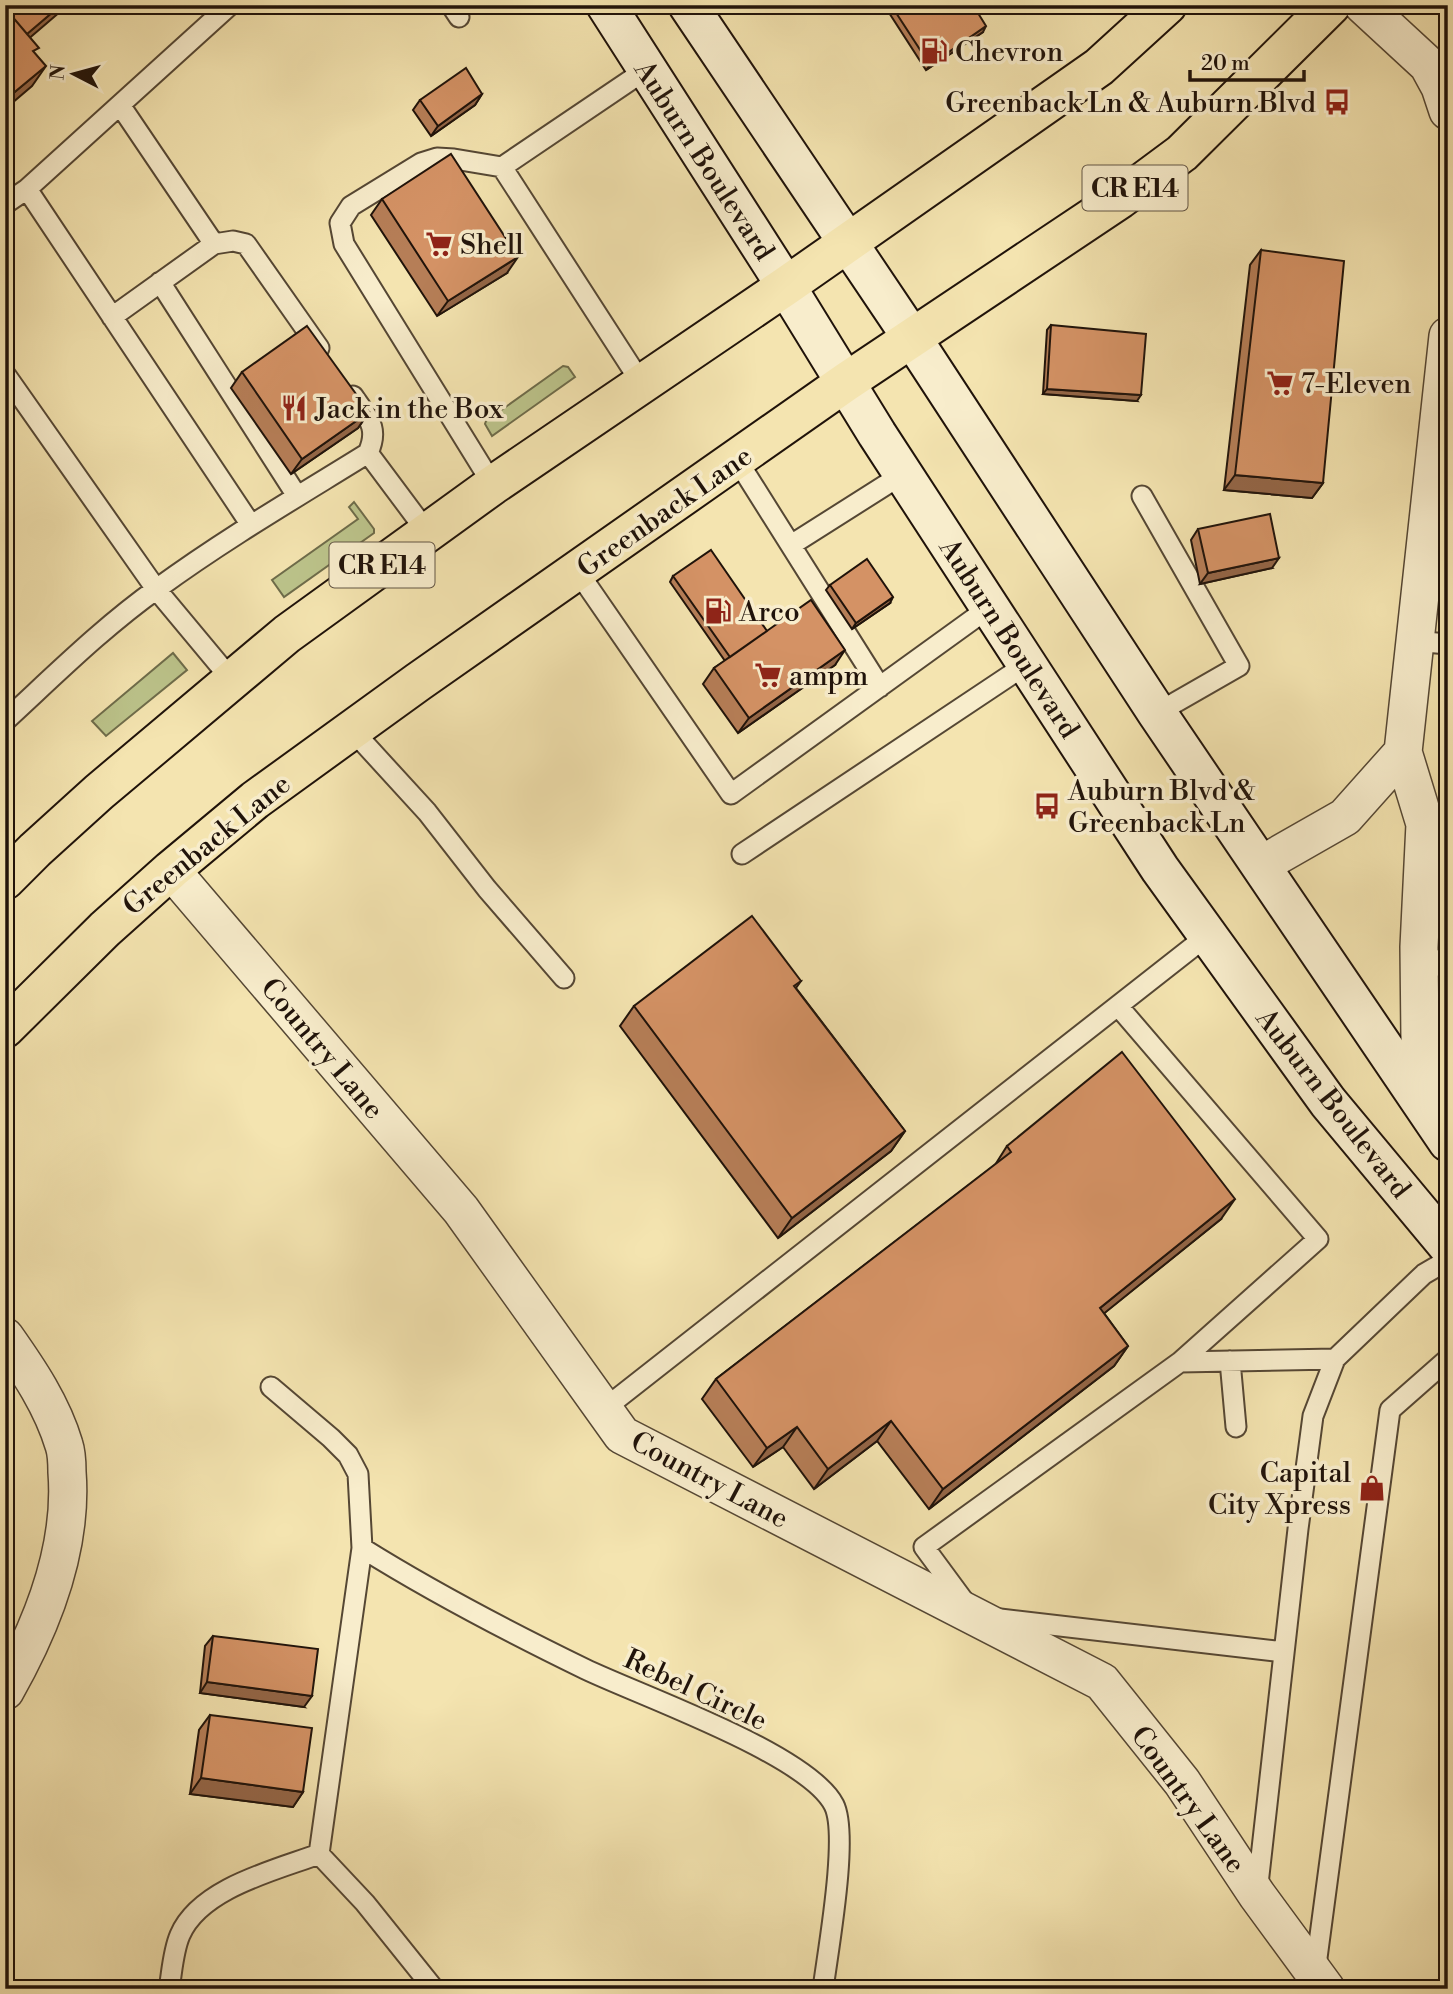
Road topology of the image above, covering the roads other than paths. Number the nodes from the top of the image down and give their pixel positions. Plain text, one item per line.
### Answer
1 (230, 5) edge
2 (606, 5) edge
3 (688, 5) edge
4 (1167, 5) edge
5 (1331, 5) edge
6 (1363, 5) edge
7 (647, 69) junction
8 (120, 105) junction
9 (1448, 111) edge
10 (502, 167) junction
11 (27, 189) junction
12 (5, 204) edge
13 (849, 242) junction
14 (214, 244) junction
15 (160, 282) junction
16 (786, 286) junction
17 (113, 317) junction
18 (1448, 336) edge
19 (912, 338) junction
20 (5, 374) edge
21 (846, 382) junction
22 (642, 384) junction
23 (368, 453) junction
24 (737, 460) junction
25 (903, 474) junction
26 (493, 485) junction
27 (297, 496) junction
28 (1142, 496) dead end
29 (251, 525) junction
30 (427, 532) junction
31 (791, 545) junction
32 (578, 572) junction
33 (156, 589) junction
34 (990, 607) junction
35 (1431, 643) edge
36 (1027, 664) junction
37 (231, 679) junction
38 (880, 687) junction
39 (1157, 713) junction
40 (5, 722) edge
41 (352, 730) junction
42 (1403, 752) junction
43 (1436, 824) edge
44 (742, 854) dead end
45 (1261, 865) junction
46 (171, 870) junction
47 (5, 880) edge
48 (1208, 935) junction
49 (1419, 947) junction
50 (1448, 972) edge
51 (564, 978) dead end
52 (1118, 1006) junction
53 (5, 1028) edge
54 (1443, 1134) edge
55 (1448, 1247) edge
56 (1448, 1260) edge
57 (5, 1338) edge
58 (1335, 1359) junction
59 (1448, 1359) edge
60 (1230, 1361) junction
61 (1180, 1362) junction
62 (271, 1387) dead end
63 (604, 1409) junction
64 (1236, 1427) dead end
65 (362, 1548) junction
66 (975, 1616) junction
67 (1284, 1652) junction
68 (5, 1691) edge
69 (320, 1854) junction
70 (1257, 1895) junction
71 (1320, 1981) edge
72 (169, 1989) edge
73 (434, 1989) edge
74 (823, 1989) edge

1 - 8 lane
2 - 7 main road, Auburn Boulevard
3 - 13 main road
4 - 13 main road, CR E14
5 - 19 main road, Greenback Lane / CR E14
6 - 9 street
7 - 10 lane
7 - 16 main road, Auburn Boulevard
8 - 11 lane
8 - 14 lane
10 - 22 lane
10 - 26 lane
11 - 12 lane
11 - 17 lane
13 - 16 main road, CR E14
13 - 19 main road
14 - 15 lane
14 - 23 lane
15 - 17 lane
15 - 27 lane
16 - 21 main road, Auburn Boulevard
16 - 22 main road, CR E14
17 - 29 lane
18 - 35 street
19 - 21 main road, Greenback Lane / CR E14
19 - 39 main road
20 - 33 lane
21 - 24 main road, Greenback Lane / CR E14
21 - 25 main road, Auburn Boulevard
22 - 26 main road, CR E14
23 - 27 lane
23 - 30 lane
24 - 31 lane
24 - 32 main road, Greenback Lane / CR E14
25 - 31 lane
25 - 34 main road, Auburn Boulevard
26 - 30 main road, CR E14
27 - 29 lane
28 - 39 lane
29 - 33 lane
30 - 37 main road, CR E14
31 - 38 lane
32 - 38 lane
32 - 41 main road, Greenback Lane / CR E14
33 - 37 lane
33 - 40 lane
34 - 36 main road, Auburn Boulevard
34 - 38 lane
35 - 42 street
36 - 44 lane
36 - 48 main road, Auburn Boulevard
37 - 47 main road, CR E14
39 - 45 main road
41 - 46 main road, Greenback Lane / CR E14
41 - 51 lane
42 - 43 street
42 - 45 street
43 - 49 street
45 - 54 main road
46 - 53 main road, Greenback Lane / CR E14
46 - 63 street, Country Lane
48 - 52 lane
48 - 55 main road, Auburn Boulevard
49 - 50 lane
49 - 54 street
52 - 61 lane
52 - 63 lane
56 - 58 lane
57 - 68 street
58 - 60 lane
58 - 67 lane
59 - 71 lane
60 - 61 lane
60 - 64 lane
61 - 66 lane
62 - 65 lane
63 - 66 street, Country Lane
65 - 69 lane
65 - 74 lane, Rebel Circle
66 - 67 lane
66 - 70 street, Country Lane
67 - 70 lane
69 - 72 lane
69 - 73 lane
70 - 71 street, Country Lane

